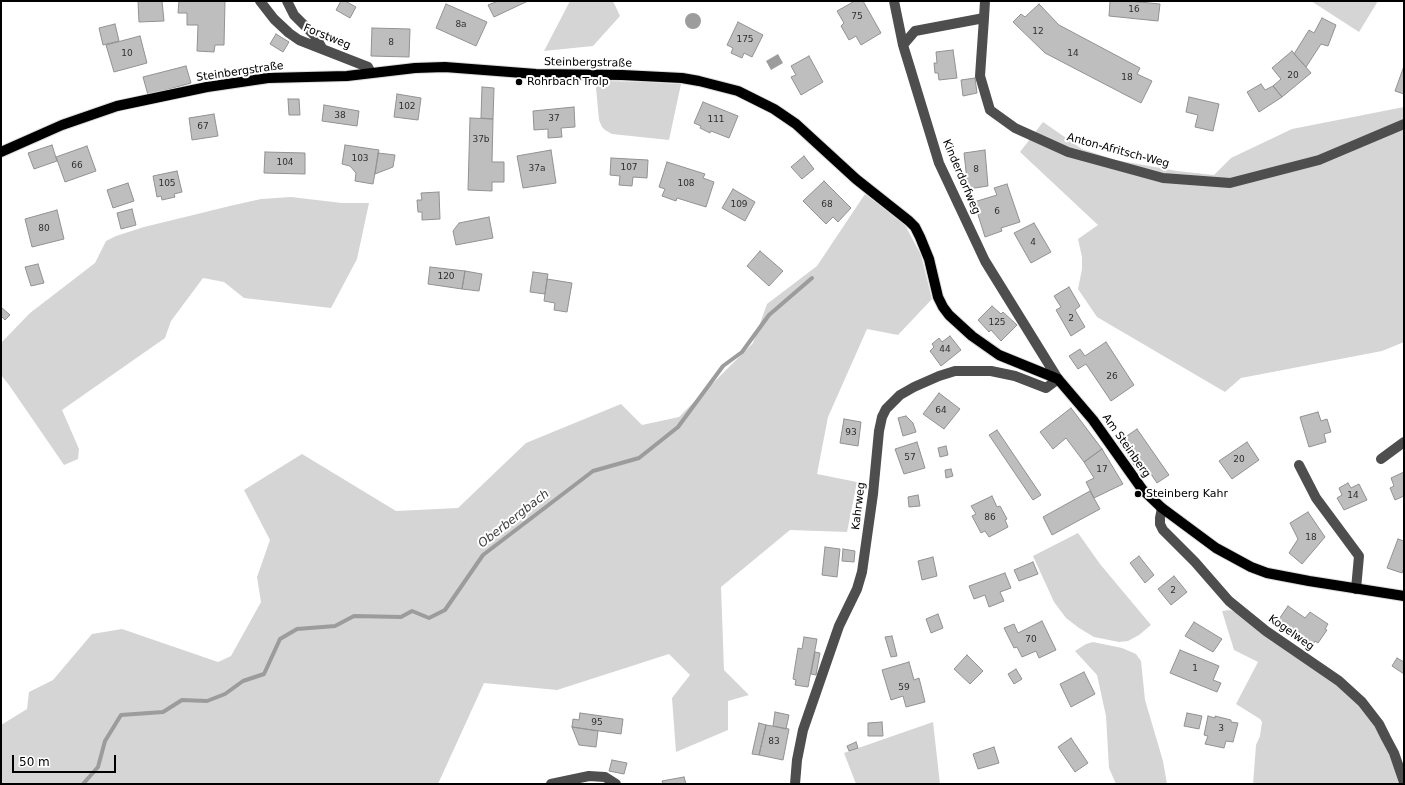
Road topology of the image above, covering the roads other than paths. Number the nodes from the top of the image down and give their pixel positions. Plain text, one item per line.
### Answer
1 (260, 1) edge
2 (287, 1) edge
3 (894, 1) edge
4 (985, 1) edge
5 (984, 18) junction
6 (903, 45) junction
7 (322, 48) junction
8 (371, 73) junction
9 (1404, 124) edge
10 (1, 152) edge
11 (1058, 380) junction
12 (1404, 442) edge
13 (1381, 459) dead end
14 (1300, 465) dead end
15 (1162, 508) junction
16 (1356, 589) junction
17 (1404, 596) edge
18 (1404, 782) edge
19 (551, 784) edge
20 (616, 784) edge
21 (795, 784) edge

1 - 7 street, Forstweg
2 - 7 street
3 - 6 street, Kinderdorfweg
4 - 5 street
5 - 6 street
5 - 9 street, Anton-Afritsch-Weg
6 - 11 street, Kinderdorfweg
7 - 8 street, Forstweg
8 - 10 main road, Steinbergstraße
8 - 11 main road, Steinbergstraße
11 - 15 main road, Am Steinberg
11 - 21 street, Kahrweg
12 - 13 street
14 - 16 street
15 - 16 main road, Am Steinberg
15 - 18 street, Kogelweg
16 - 17 main road, Am Steinberg
19 - 20 street

